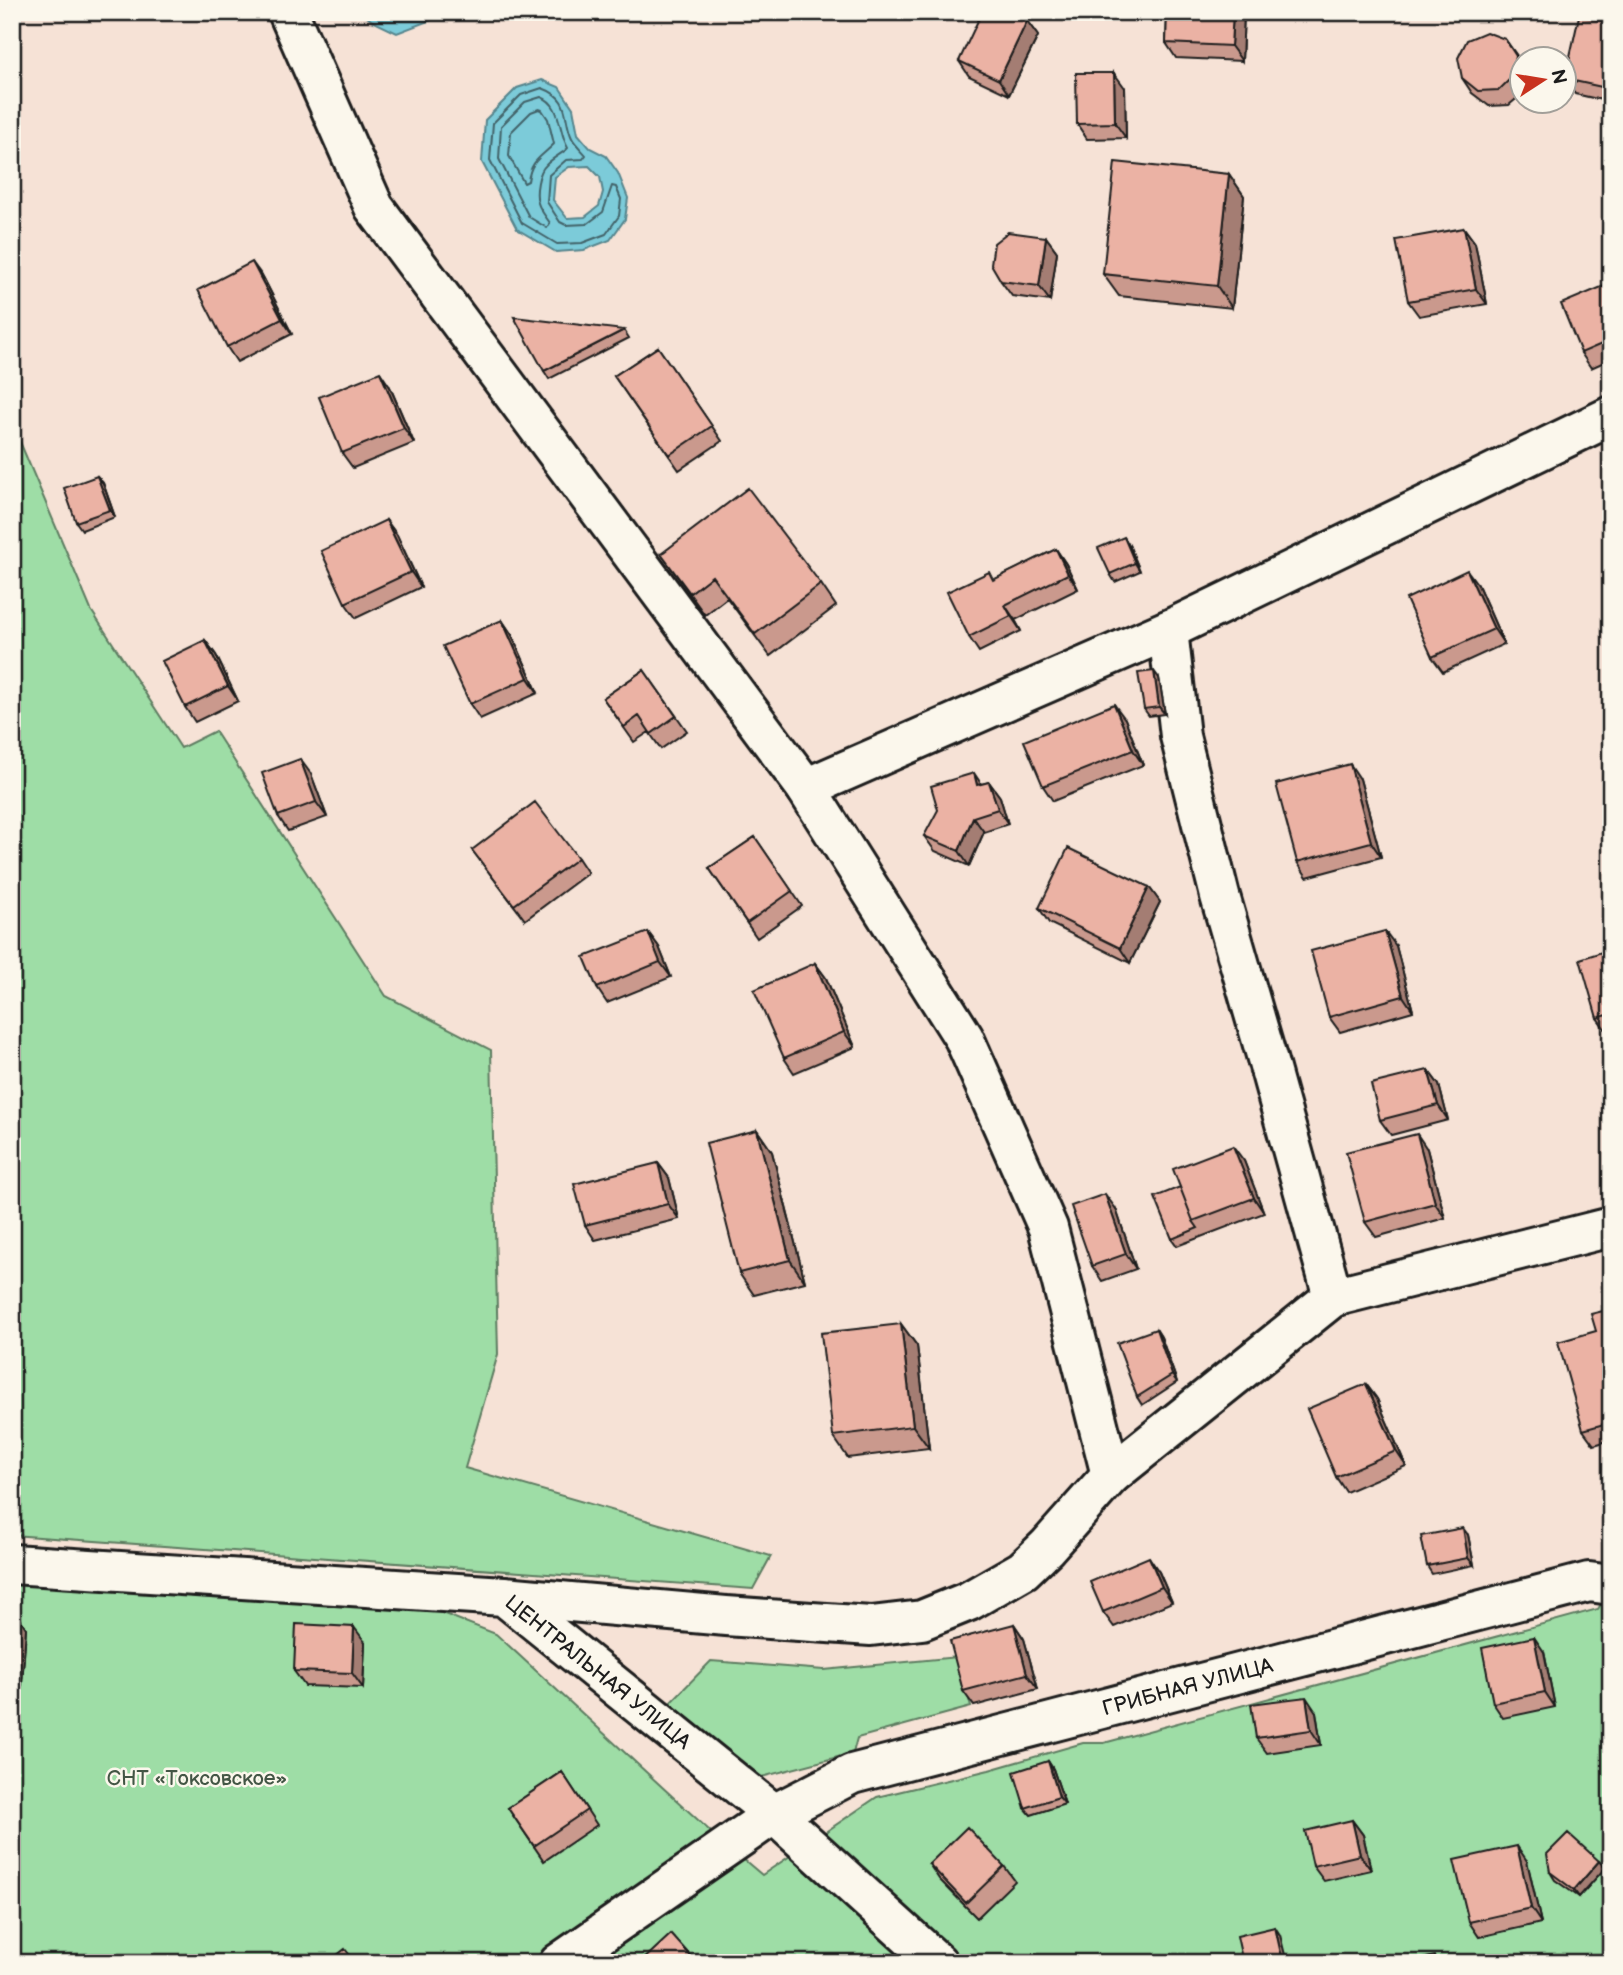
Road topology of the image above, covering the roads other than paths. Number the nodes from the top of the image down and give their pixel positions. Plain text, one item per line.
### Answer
1 (288, 12) edge
2 (1611, 416) edge
3 (1168, 630) junction
4 (806, 788) junction
5 (1611, 1227) edge
6 (1333, 1297) junction
7 (1111, 1475) junction
8 (12, 1564) edge
9 (1611, 1585) edge
10 (503, 1596) junction
11 (774, 1814) junction
12 (559, 1963) edge
13 (938, 1963) edge

1 - 4 street
2 - 3 street
3 - 4 street
3 - 6 street
4 - 7 street
5 - 6 street
6 - 7 street
7 - 10 street
8 - 10 street, ЦЕНТРАЛЬНАЯ УЛИЦА
9 - 11 street, ГРИБНАЯ УЛИЦА
10 - 11 street, ЦЕНТРАЛЬНАЯ УЛИЦА
11 - 12 street, ГРИБНАЯ УЛИЦА
11 - 13 street, ЦЕНТРАЛЬНАЯ УЛИЦА

